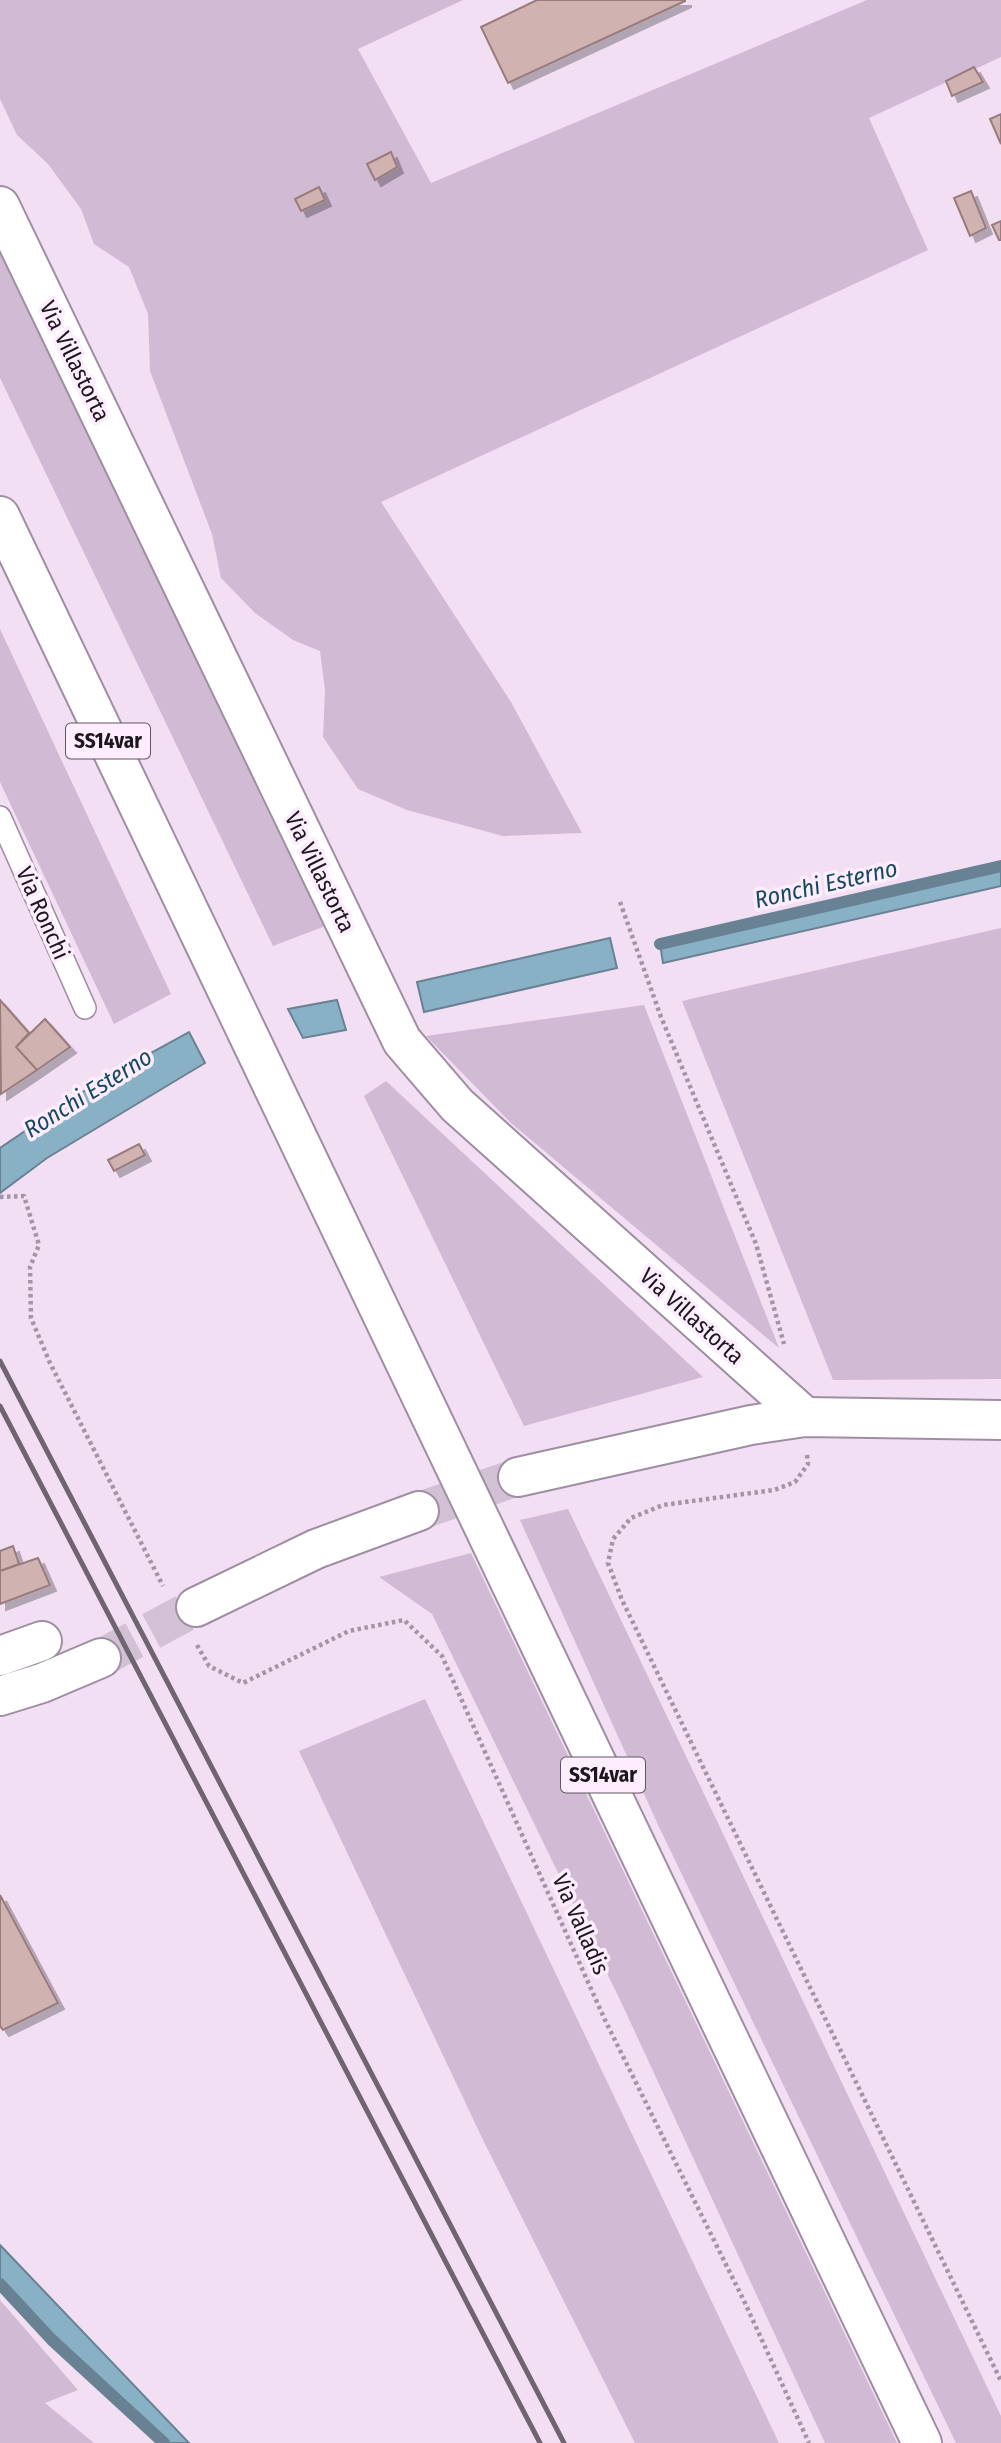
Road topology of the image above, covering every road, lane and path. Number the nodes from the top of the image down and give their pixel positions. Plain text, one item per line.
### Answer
1 (0, 206) edge
2 (0, 516) edge
3 (0, 817) edge
4 (620, 902) dead end
5 (85, 1008) dead end
6 (0, 1197) edge
7 (786, 1350) dead end
8 (805, 1417) junction
9 (1001, 1420) edge
10 (518, 1477) tunnel mouth
11 (419, 1511) tunnel mouth
12 (187, 1616) junction
13 (42, 1641) dead end
14 (0, 1656) edge
15 (101, 1658) tunnel mouth
16 (0, 1696) edge
17 (1001, 2381) edge
18 (809, 2443) edge
19 (922, 2443) edge

1 - 8 main road, Via Villastorta
2 - 19 main road, SS14var
3 - 5 lane, Via Ronchi
4 - 7 path
6 - 12 path
8 - 9 main road
8 - 10 main road
8 - 17 path
11 - 12 main road
12 - 18 path, Via Valladis
13 - 14 main road
15 - 16 main road

